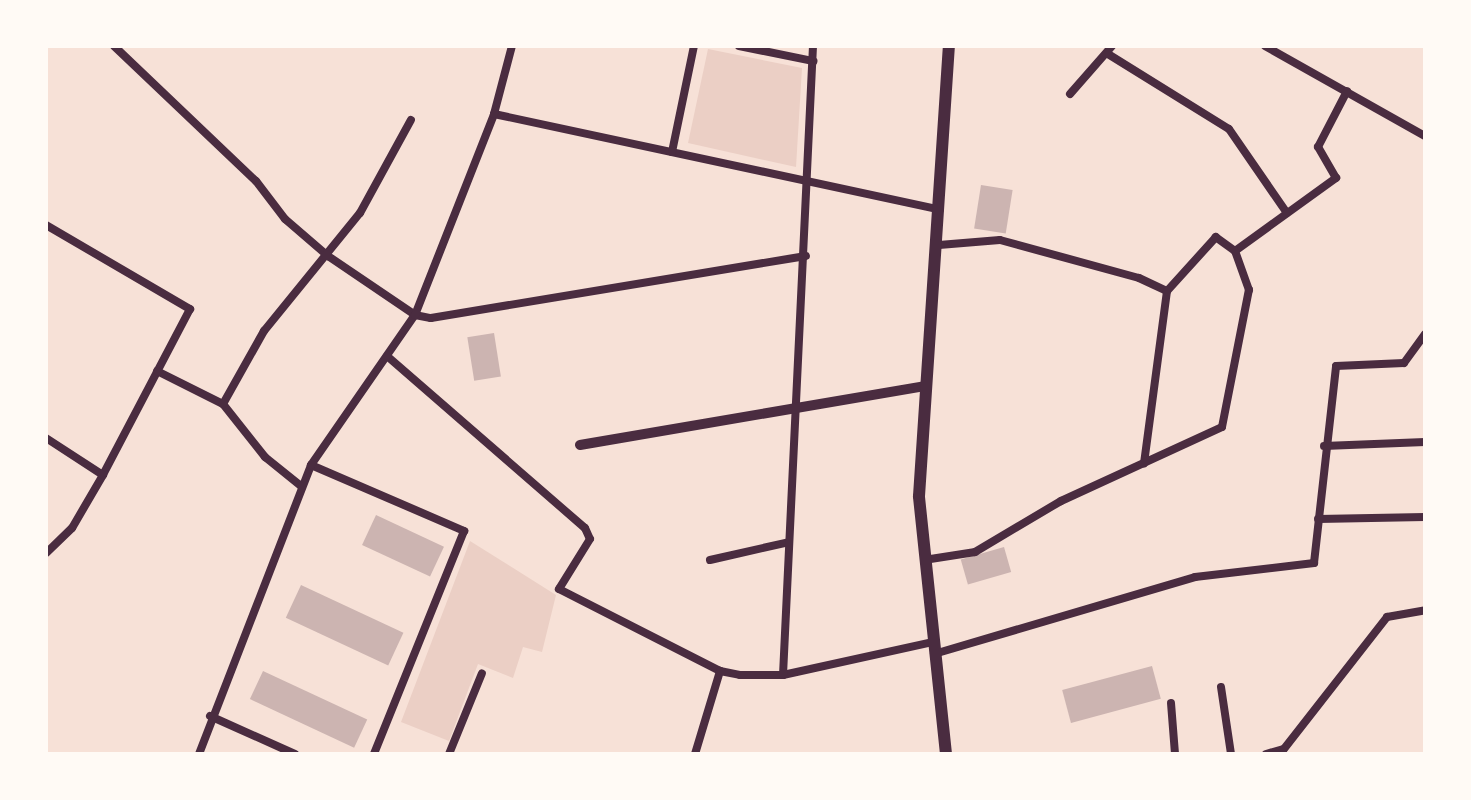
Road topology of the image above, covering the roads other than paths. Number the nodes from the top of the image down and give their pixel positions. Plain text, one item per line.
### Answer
1 (114, 46) edge
2 (512, 46) edge
3 (694, 46) edge
4 (739, 46) edge
5 (813, 46) edge
6 (949, 46) edge
7 (1265, 46) edge
8 (1110, 50) edge
9 (813, 61) junction
10 (1347, 91) junction
11 (1070, 94) dead end
12 (494, 114) junction
13 (411, 120) dead end
14 (1425, 136) edge
15 (672, 152) junction
16 (807, 181) junction
17 (941, 210) junction
18 (1287, 213) junction
19 (46, 225) edge
20 (939, 245) junction
21 (1235, 251) junction
22 (328, 256) junction
23 (806, 256) junction
24 (1167, 291) junction
25 (415, 315) junction
26 (1425, 334) edge
27 (387, 356) junction
28 (157, 371) junction
29 (926, 386) junction
30 (223, 404) junction
31 (795, 410) junction
32 (46, 438) edge
33 (1425, 442) edge
34 (580, 445) dead end
35 (1324, 446) junction
36 (1144, 463) junction
37 (311, 465) junction
38 (103, 475) junction
39 (301, 486) junction
40 (1425, 517) edge
41 (1318, 519) junction
42 (789, 542) junction
43 (46, 553) edge
44 (710, 560) dead end
45 (923, 560) junction
46 (1425, 610) edge
47 (934, 648) junction
48 (720, 671) junction
49 (482, 673) dead end
50 (783, 675) junction
51 (1221, 687) dead end
52 (1171, 703) dead end
53 (210, 716) junction
54 (1282, 752) edge
55 (199, 754) edge
56 (295, 754) edge
57 (374, 754) edge
58 (449, 754) edge
59 (695, 754) edge
60 (946, 754) edge
61 (1175, 754) edge
62 (1231, 754) edge
63 (1266, 754) edge

1 - 22 street
2 - 12 street
3 - 15 street
4 - 9 street
5 - 9 street
6 - 17 main road
7 - 10 street
8 - 11 street
8 - 18 street
9 - 16 street
10 - 14 street
10 - 18 street
12 - 15 street
12 - 25 street
13 - 22 street
15 - 16 street
16 - 17 street
16 - 23 street
17 - 20 main road
18 - 21 street
19 - 28 street
20 - 24 street
20 - 29 main road
21 - 24 street
21 - 36 street
22 - 25 street
22 - 30 street
23 - 25 street
23 - 31 street
24 - 36 street
25 - 27 street
26 - 35 street
27 - 37 street
27 - 48 street
28 - 30 street
28 - 38 street
29 - 31 street
29 - 45 main road
30 - 39 street
31 - 34 street
31 - 42 street
32 - 38 street
33 - 35 street
35 - 41 street
36 - 45 street
37 - 39 street
37 - 57 street
38 - 43 street
39 - 53 street
40 - 41 street
41 - 47 street
42 - 44 street
42 - 50 street
45 - 47 main road
46 - 54 street
47 - 50 street
47 - 60 main road
48 - 50 street
48 - 59 street
49 - 58 street
51 - 62 street
52 - 61 street
53 - 55 street
53 - 56 street
54 - 63 street

